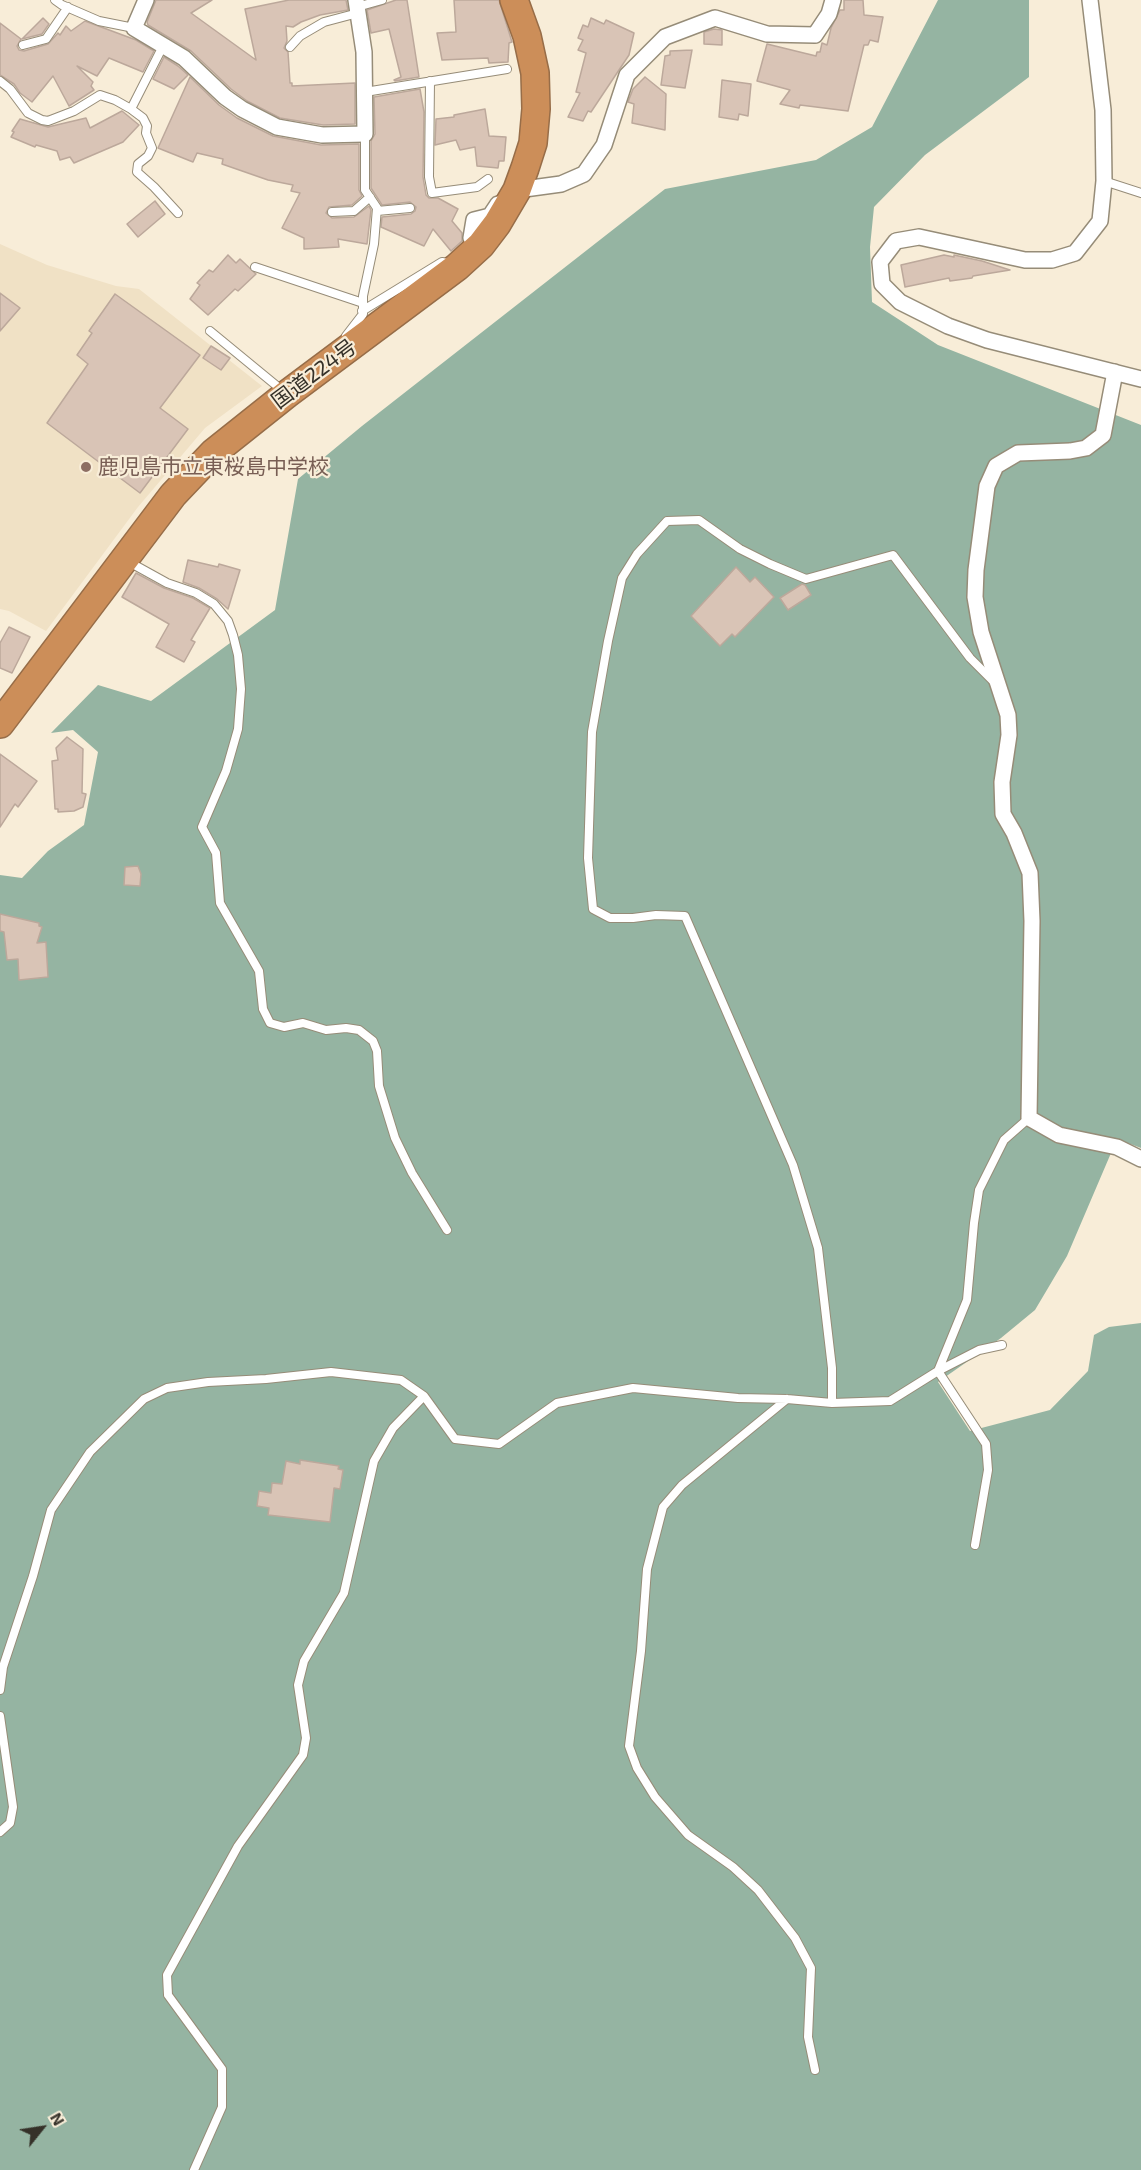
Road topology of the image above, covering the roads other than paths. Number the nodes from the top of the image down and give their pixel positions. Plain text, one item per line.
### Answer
1 (56, 0) edge
2 (146, 0) edge
3 (382, 0) edge
4 (514, 0) edge
5 (833, 0) edge
6 (1090, 0) edge
7 (68, 7) junction
8 (357, 7) edge
9 (134, 28) junction
10 (23, 45) dead end
11 (163, 46) junction
12 (290, 47) dead end
13 (507, 69) dead end
14 (0, 81) edge
15 (430, 81) junction
16 (364, 92) junction
17 (131, 109) junction
18 (365, 134) junction
19 (488, 179) dead end
20 (521, 179) junction
21 (1104, 181) junction
22 (1141, 193) edge
23 (370, 197) junction
24 (410, 208) dead end
25 (377, 211) junction
26 (332, 212) dead end
27 (178, 213) dead end
28 (474, 220) junction
29 (458, 225) dead end
30 (471, 238) dead end
31 (255, 267) dead end
32 (457, 267) junction
33 (362, 307) junction
34 (210, 331) dead end
35 (333, 361) junction
36 (1115, 372) junction
37 (1141, 380) edge
38 (287, 394) junction
39 (125, 560) junction
40 (1000, 688) junction
41 (0, 724) edge
42 (1029, 1118) junction
43 (1141, 1159) edge
44 (447, 1230) dead end
45 (1002, 1345) dead end
46 (938, 1371) junction
47 (424, 1396) junction
48 (787, 1399) junction
49 (832, 1403) junction
50 (975, 1545) dead end
51 (0, 1690) edge
52 (0, 1716) edge
53 (0, 1832) edge
54 (815, 2070) dead end
55 (194, 2170) edge

1 - 7 lane
2 - 9 street
3 - 8 lane
4 - 20 highway, 国道224号
5 - 20 street
6 - 21 street
7 - 9 lane
7 - 10 lane
8 - 12 lane
8 - 16 street
9 - 11 street
11 - 17 lane
11 - 18 street
13 - 15 lane
14 - 17 lane
15 - 16 lane
15 - 19 lane
16 - 18 street
17 - 27 lane
18 - 23 lane
20 - 28 street
20 - 32 highway, 国道224号
21 - 22 lane
21 - 36 street
23 - 25 lane
23 - 26 lane
24 - 25 lane
25 - 33 lane
28 - 29 street
28 - 30 street
31 - 33 lane
32 - 33 lane
32 - 35 highway, 国道224号
33 - 35 lane
34 - 38 lane
35 - 38 highway, 国道224号
36 - 37 street
36 - 40 street
38 - 39 highway, 国道224号
39 - 41 highway, 国道224号
39 - 44 lane
40 - 42 street
40 - 49 lane
42 - 43 street
42 - 46 lane
45 - 46 lane
46 - 49 lane
46 - 50 lane
47 - 48 lane
47 - 51 lane
47 - 55 lane
48 - 49 lane
48 - 54 lane
52 - 53 lane

